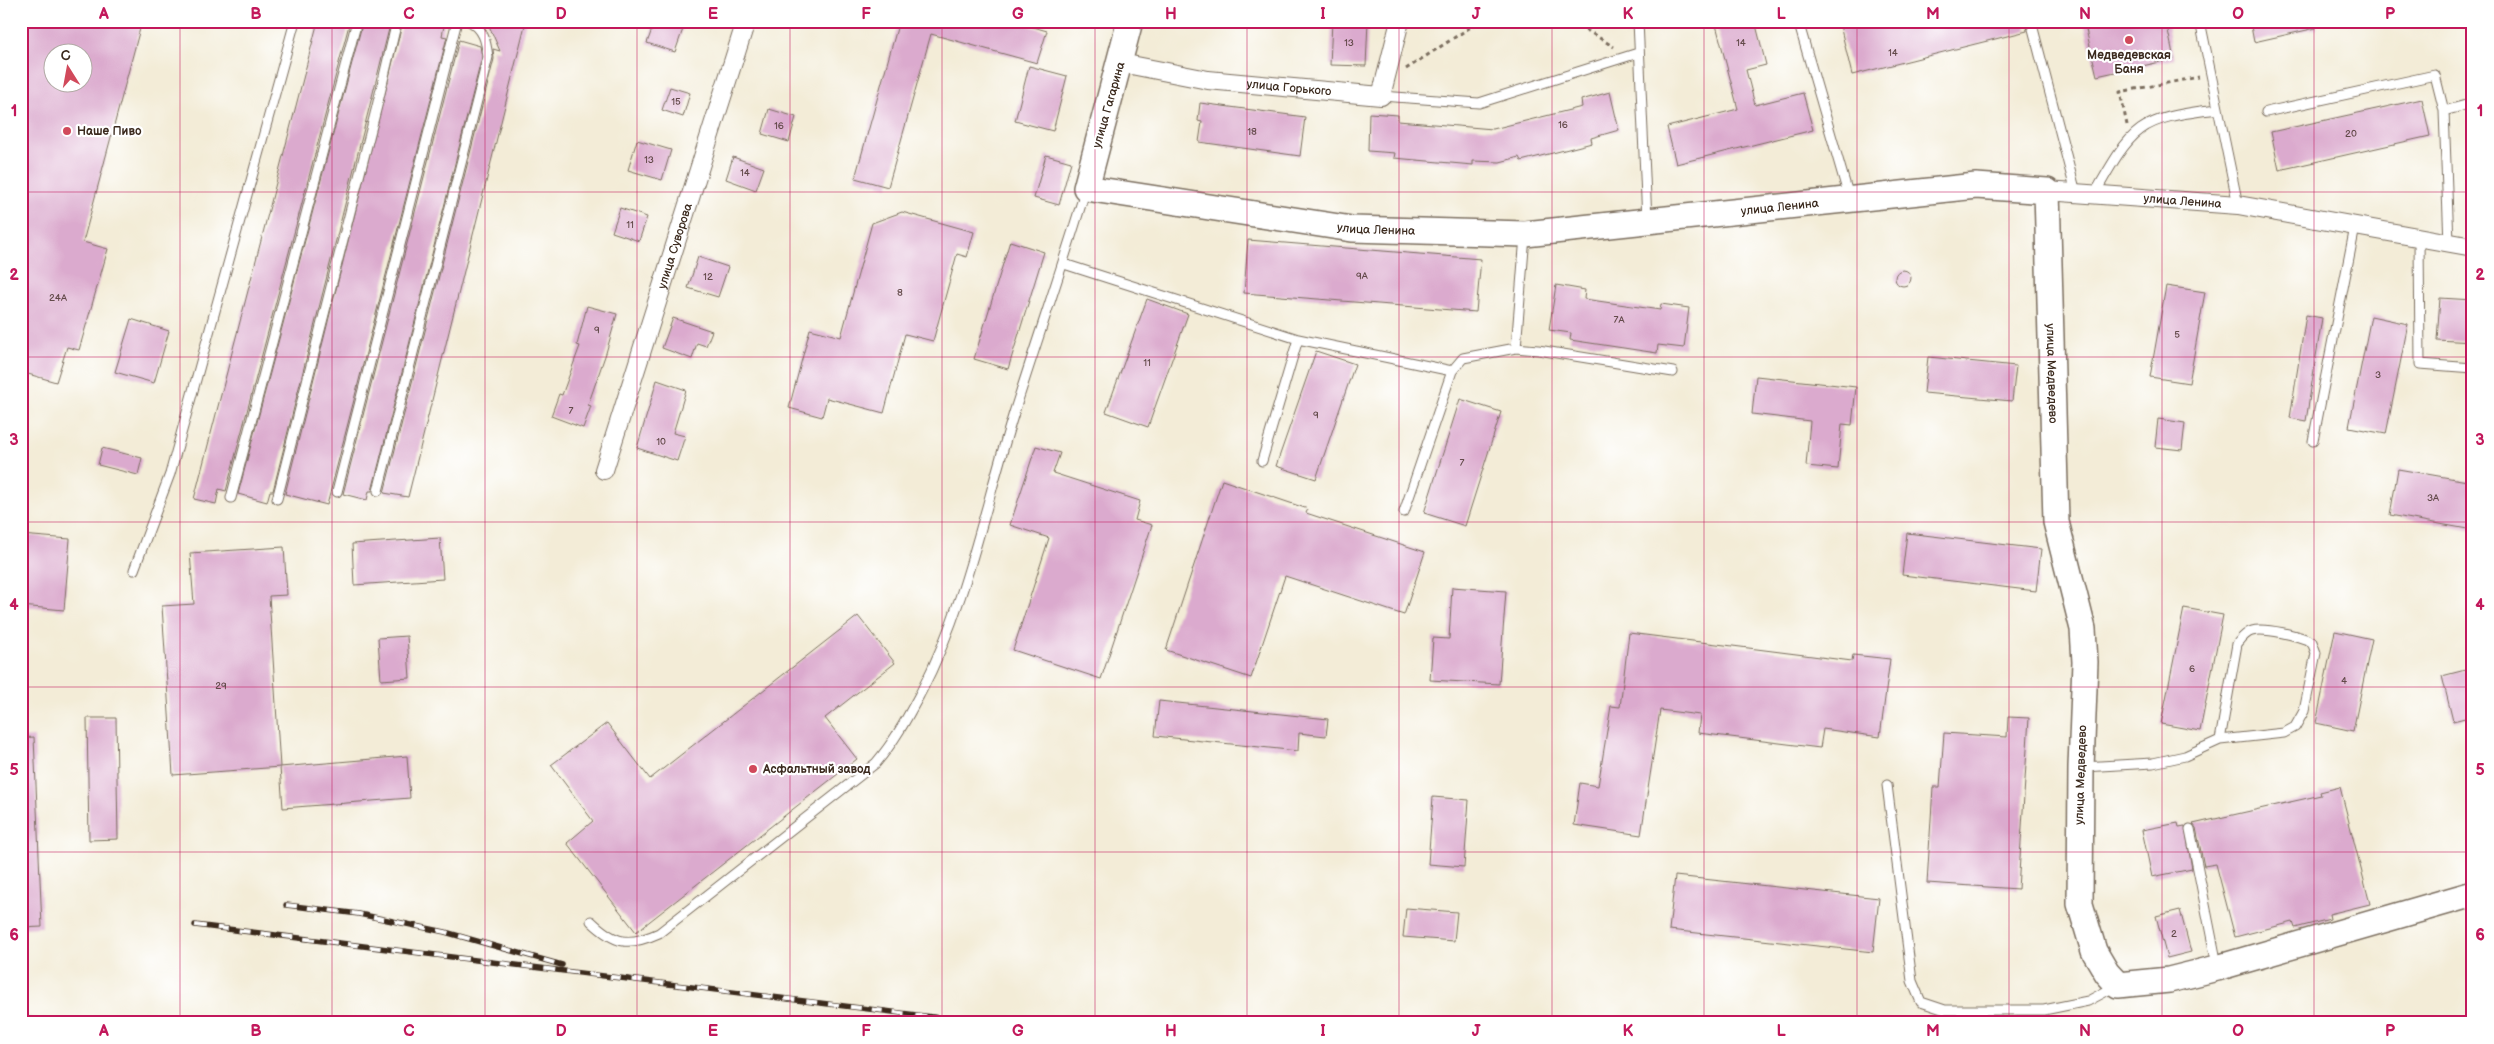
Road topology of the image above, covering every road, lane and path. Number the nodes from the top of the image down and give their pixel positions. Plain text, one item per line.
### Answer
1 (295, 21) edge
2 (357, 21) edge
3 (396, 21) edge
4 (457, 21) edge
5 (469, 21) edge
6 (746, 21) edge
7 (1130, 21) edge
8 (1400, 21) edge
9 (1480, 21) edge
10 (1572, 21) edge
11 (1638, 21) edge
12 (1798, 21) edge
13 (2031, 21) edge
14 (2200, 21) edge
15 (479, 24) edge
16 (1633, 55) junction
17 (1121, 63) junction
18 (1389, 67) junction
19 (2211, 74) junction
20 (1381, 96) junction
21 (2473, 103) edge
22 (2218, 109) junction
23 (2444, 111) junction
24 (2266, 112) dead end
25 (2129, 138) junction
26 (1086, 188) junction
27 (2046, 191) junction
28 (2076, 193) junction
29 (2094, 195) junction
30 (1850, 200) junction
31 (2238, 205) junction
32 (1647, 220) junction
33 (2355, 227) junction
34 (1525, 234) junction
35 (2419, 238) junction
36 (2449, 243) junction
37 (2473, 248) edge
38 (1064, 264) junction
39 (1298, 339) junction
40 (1516, 348) junction
41 (2473, 368) edge
42 (1452, 371) junction
43 (1673, 372) dead end
44 (2313, 441) dead end
45 (1262, 460) dead end
46 (604, 470) dead end
47 (378, 491) dead end
48 (337, 492) dead end
49 (231, 498) dead end
50 (277, 499) dead end
51 (1404, 512) dead end
52 (134, 570) dead end
53 (2220, 740) junction
54 (2081, 767) junction
55 (1887, 785) dead end
56 (2190, 829) dead end
57 (2473, 894) edge
58 (591, 921) dead end
59 (2217, 968) junction
60 (2118, 985) junction

1 - 52 lane
2 - 49 lane
3 - 50 lane
4 - 48 lane
5 - 15 lane
6 - 46 street, улица Суворова
7 - 17 street, улица Гагарина
8 - 18 street
9 - 18 path
10 - 16 path
11 - 16 lane
12 - 30 lane
13 - 28 lane
14 - 19 lane
15 - 47 lane
16 - 20 lane
16 - 32 lane
17 - 20 street, улица Горького
17 - 26 street, улица Гагарина
18 - 20 street
19 - 22 lane
19 - 25 path
21 - 23 lane
22 - 25 lane
22 - 31 lane
23 - 24 lane
23 - 36 lane
25 - 29 lane
26 - 34 street, улица Ленина
26 - 38 lane
27 - 28 street, улица Ленина
27 - 30 street, улица Ленина
27 - 54 street, улица Медведево
28 - 29 street, улица Ленина
29 - 31 street, улица Ленина
30 - 32 street, улица Ленина
31 - 33 street, улица Ленина
32 - 34 street, улица Ленина
33 - 35 street, улица Ленина
33 - 44 lane
34 - 40 lane
35 - 36 street, улица Ленина
35 - 41 lane
36 - 37 street, улица Ленина
38 - 39 lane
38 - 58 lane
39 - 42 lane
39 - 45 lane
40 - 42 lane
40 - 43 lane
42 - 51 lane
53 - 53 lane
53 - 54 lane
54 - 60 street, улица Медведево
55 - 60 lane
56 - 59 lane
57 - 59 street
59 - 60 street

